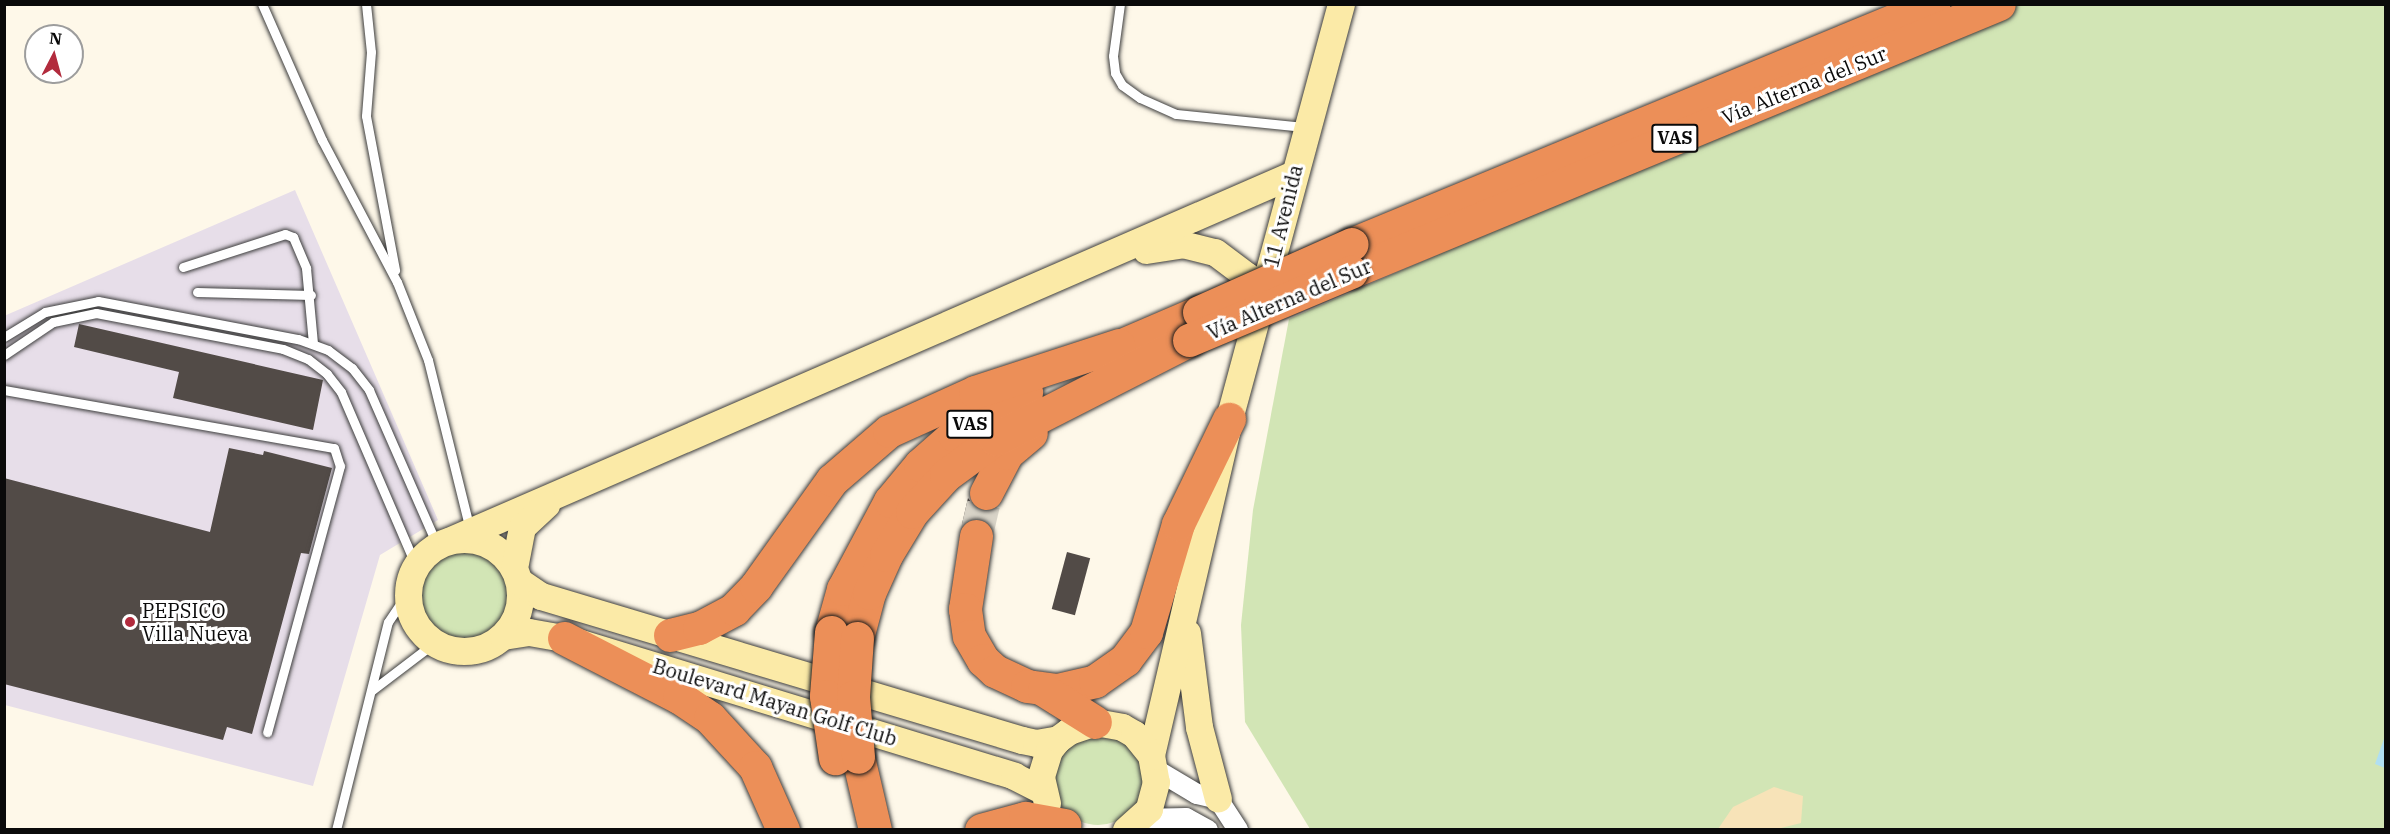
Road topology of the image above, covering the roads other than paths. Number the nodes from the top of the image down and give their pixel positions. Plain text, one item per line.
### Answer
1 (262, 4) edge
2 (366, 4) edge
3 (1120, 4) edge
4 (1341, 4) edge
5 (1934, 4) edge
6 (1999, 4) edge
7 (1306, 127) junction
8 (1293, 174) junction
9 (1106, 257) junction
10 (1351, 258) junction
11 (183, 267) dead end
12 (397, 282) junction
13 (196, 292) dead end
14 (311, 295) junction
15 (1257, 315) junction
16 (1187, 334) junction
17 (4, 337) edge
18 (313, 344) junction
19 (1119, 345) junction
20 (4, 355) edge
21 (4, 390) edge
22 (1229, 419) junction
23 (566, 490) junction
24 (986, 493) tunnel mouth
25 (976, 536) tunnel mouth
26 (453, 539) junction
27 (416, 566) junction
28 (1195, 568) junction
29 (517, 575) junction
30 (407, 594) junction
31 (1184, 612) junction
32 (670, 635) junction
33 (844, 635) junction
34 (503, 636) junction
35 (564, 638) junction
36 (434, 643) junction
37 (1044, 690) junction
38 (371, 691) junction
39 (1109, 724) junction
40 (267, 732) dead end
41 (1058, 739) junction
42 (847, 757) junction
43 (1153, 762) junction
44 (1042, 790) junction
45 (1218, 799) junction
46 (1068, 827) edge
47 (1131, 827) edge
48 (336, 830) edge
49 (783, 830) edge
50 (852, 830) edge
51 (874, 830) edge
52 (981, 830) edge
53 (1208, 830) edge
54 (1238, 830) edge

1 - 12 lane
2 - 12 lane
3 - 7 lane
4 - 7 main road, 11 Avenida
5 - 10 highway, Vía Alterna del Sur / VAS
6 - 10 highway, Vía Alterna del Sur / VAS
7 - 8 main road, 11 Avenida
8 - 9 main road
8 - 15 main road, 11 Avenida
9 - 15 main road
9 - 23 main road
10 - 16 highway, Vía Alterna del Sur / VAS, bridge
11 - 14 lane
12 - 26 lane
13 - 14 lane
14 - 18 lane
15 - 22 main road, 11 Avenida
16 - 19 highway, Vía Alterna del Sur / VAS
16 - 24 highway
16 - 33 highway, Vía Alterna del Sur / VAS
17 - 18 lane
18 - 26 lane
19 - 32 highway
19 - 33 highway, Vía Alterna del Sur / VAS
20 - 27 lane
21 - 40 lane
22 - 28 main road, 11 Avenida
22 - 37 highway
23 - 26 main road
23 - 29 main road
25 - 37 highway
26 - 27 main road
26 - 29 main road
27 - 30 main road
28 - 31 main road, 11 Avenida
28 - 39 main road, 11 Avenida
29 - 32 main road, Boulevard Mayan Golf Club
29 - 34 main road
30 - 36 main road
30 - 38 lane
31 - 43 main road, 11 Avenida
31 - 45 main road
32 - 41 main road, Boulevard Mayan Golf Club
33 - 42 highway, Vía Alterna del Sur / VAS, bridge
34 - 35 main road, Boulevard Mayan Golf Club
34 - 36 main road
35 - 44 main road, Boulevard Mayan Golf Club
35 - 49 highway
36 - 38 lane
37 - 39 highway
38 - 48 lane
39 - 41 main road
39 - 43 main road
41 - 44 main road
42 - 50 highway, Vía Alterna del Sur / VAS
42 - 51 highway, Vía Alterna del Sur / VAS
43 - 45 street
43 - 47 main road, 11 Avenida
44 - 46 main road
45 - 54 street
46 - 52 highway
47 - 53 street

